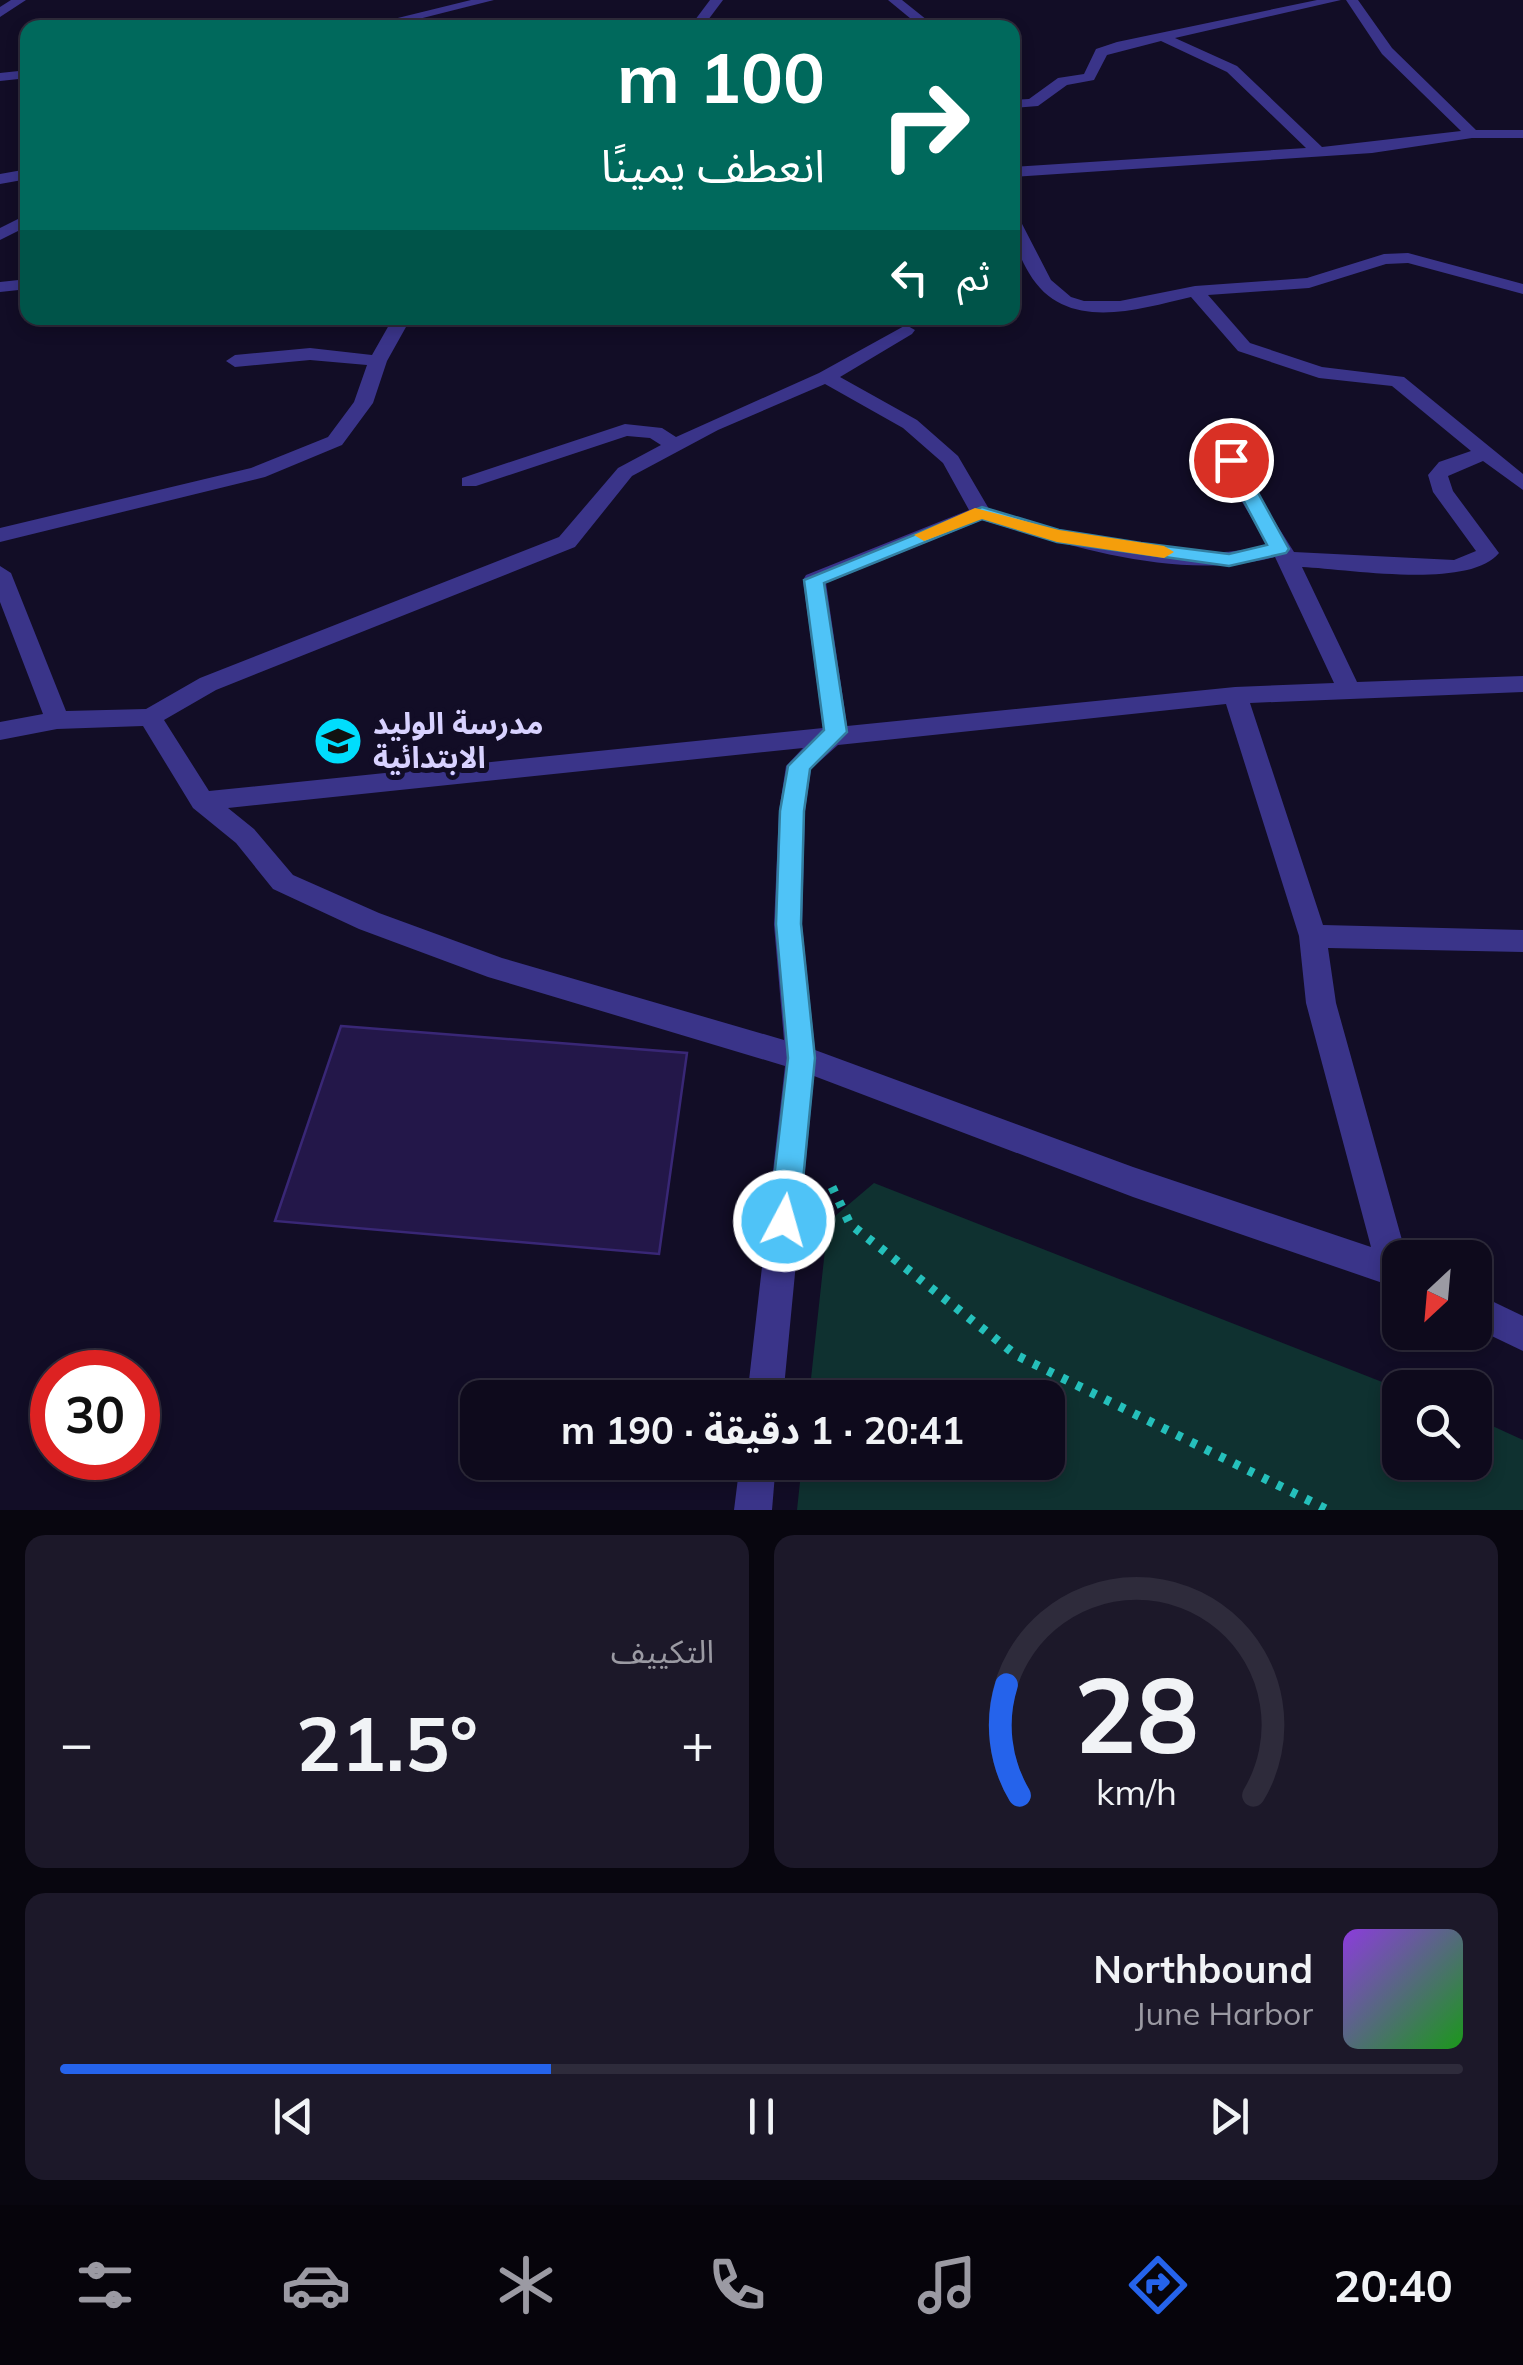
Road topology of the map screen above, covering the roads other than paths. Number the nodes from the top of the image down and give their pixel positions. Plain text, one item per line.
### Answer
1 (20, 0) edge
2 (488, 0) edge
3 (718, 0) edge
4 (894, 0) edge
5 (1238, 0) edge
6 (1335, 0) edge
7 (1352, 0) edge
8 (0, 14) edge
9 (1272, 14) junction
10 (398, 20) edge
11 (702, 20) edge
12 (920, 20) edge
13 (1167, 39) junction
14 (1020, 104) edge
15 (1472, 134) junction
16 (1523, 134) edge
17 (1318, 152) junction
18 (1020, 171) edge
19 (1020, 235) edge
20 (1523, 289) edge
21 (1195, 292) junction
22 (398, 325) edge
23 (906, 330) dead end
24 (378, 360) junction
25 (236, 361) dead end
26 (826, 377) junction
27 (1218, 433) dead end
28 (675, 445) junction
29 (1486, 453) junction
30 (468, 482) dead end
31 (1523, 484) edge
32 (982, 512) junction
33 (0, 535) edge
34 (1283, 554) junction
35 (0, 572) edge
36 (5, 606) edge
37 (1523, 684) edge
38 (1349, 690) junction
39 (1235, 694) junction
40 (150, 717) junction
41 (57, 720) junction
42 (0, 731) edge
43 (836, 732) junction
44 (202, 801) junction
45 (1313, 936) junction
46 (1523, 942) edge
47 (802, 1058) junction
48 (1388, 1240) edge
49 (1382, 1267) edge
50 (1492, 1318) edge
51 (1523, 1334) edge
52 (767, 1380) edge
53 (756, 1480) edge
54 (754, 1510) edge

1 - 8 street
2 - 10 street
3 - 11 street
4 - 12 street
5 - 9 street
6 - 9 street
7 - 15 street
9 - 13 street
13 - 14 street
13 - 17 street
15 - 16 street
15 - 17 street
17 - 18 street
19 - 21 street
20 - 21 street
21 - 29 street
22 - 24 street
23 - 26 street
24 - 25 street
24 - 33 street
26 - 28 street
26 - 32 street
27 - 34 street
28 - 30 street
28 - 40 street
29 - 31 street
29 - 34 street
32 - 34 street
32 - 43 street
34 - 38 street
35 - 36 street
36 - 41 street
37 - 38 street
38 - 39 street
39 - 43 street
39 - 45 street
40 - 41 street
40 - 44 street
41 - 42 street
43 - 44 street
43 - 47 street
44 - 47 street
45 - 46 street
45 - 48 street
47 - 49 street
47 - 52 street
50 - 51 street
53 - 54 street

